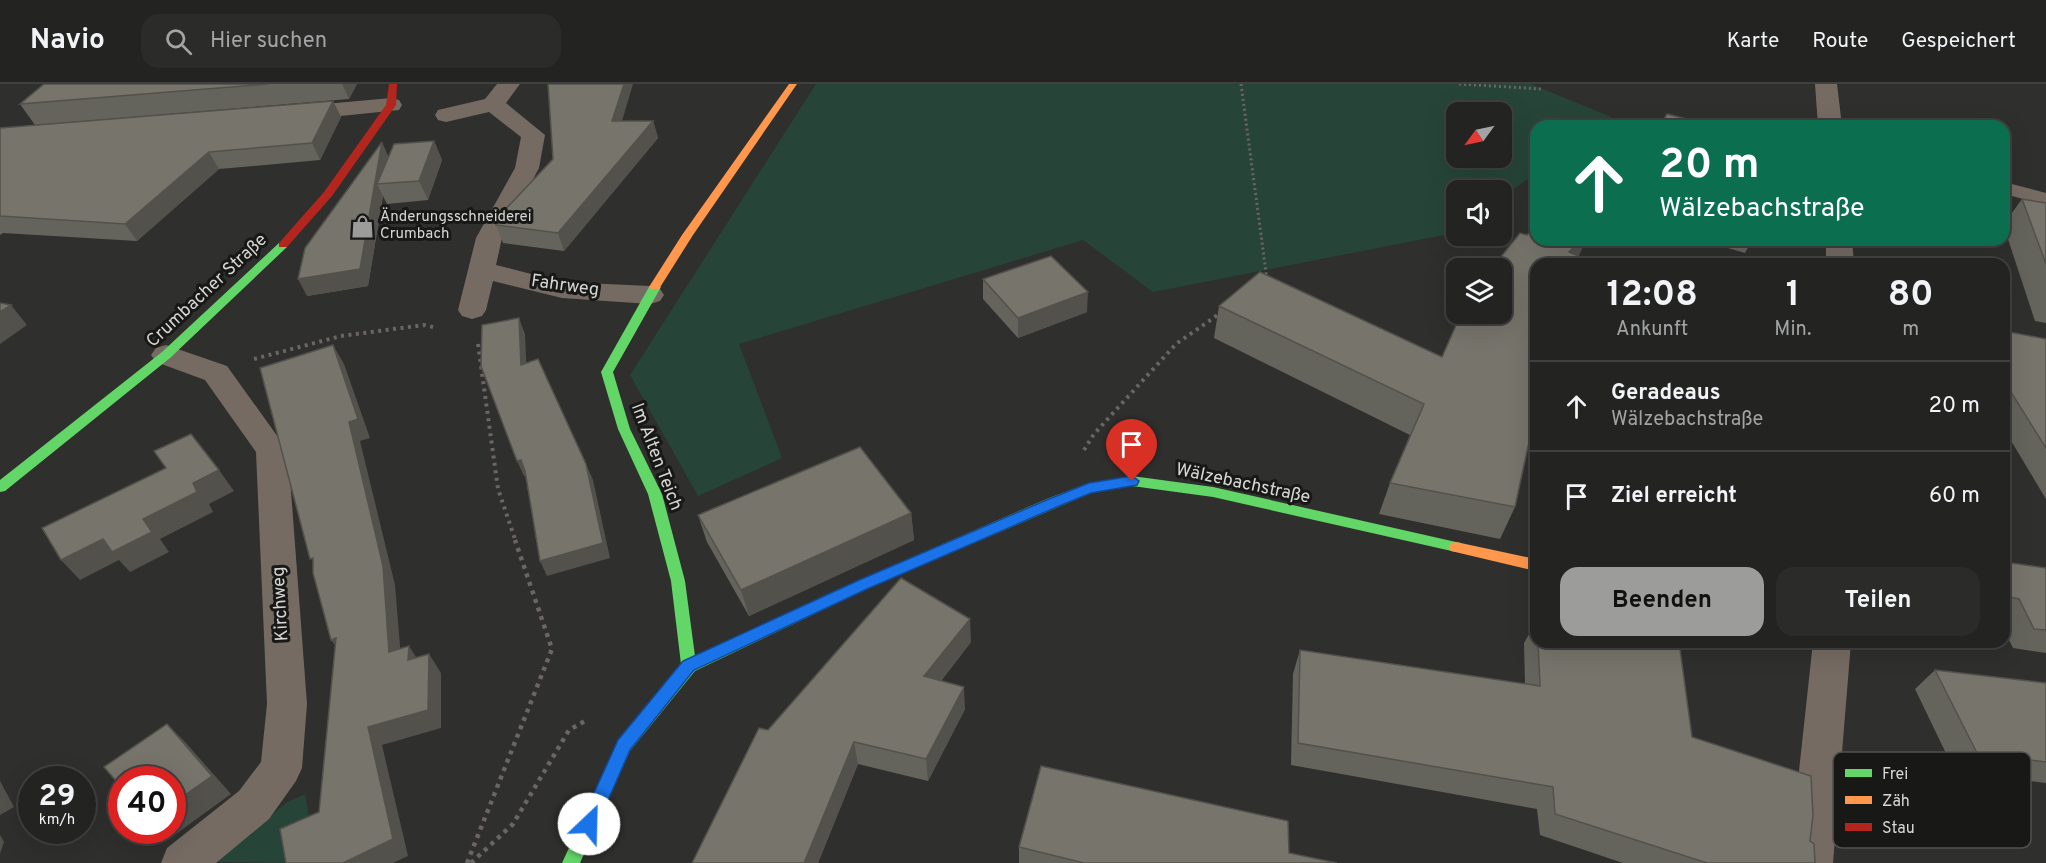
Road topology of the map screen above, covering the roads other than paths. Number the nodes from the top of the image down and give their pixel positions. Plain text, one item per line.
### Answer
1 (510, 84) edge
2 (794, 84) edge
3 (1826, 84) edge
4 (392, 94) edge
5 (493, 104) junction
6 (276, 115) edge
7 (446, 115) dead end
8 (1829, 120) edge
9 (2010, 190) edge
10 (2046, 199) edge
11 (482, 270) junction
12 (650, 295) junction
13 (472, 310) road end
14 (166, 356) junction
15 (0, 487) edge
16 (1530, 563) edge
17 (1831, 648) edge
18 (688, 666) junction
19 (183, 863) edge
20 (571, 863) edge
21 (1811, 863) edge

1 - 5 street
2 - 12 street, Im Alten Teich
3 - 8 street
4 - 6 street
4 - 14 street, Crumbacher Straße
5 - 7 street
5 - 11 street
9 - 10 lane
11 - 12 street, Fahrweg
11 - 13 street
12 - 18 street, Im Alten Teich
14 - 15 street, Crumbacher Straße
14 - 19 street, Kirchweg
16 - 18 street, Wälzebachstraße
17 - 21 street
18 - 20 street

